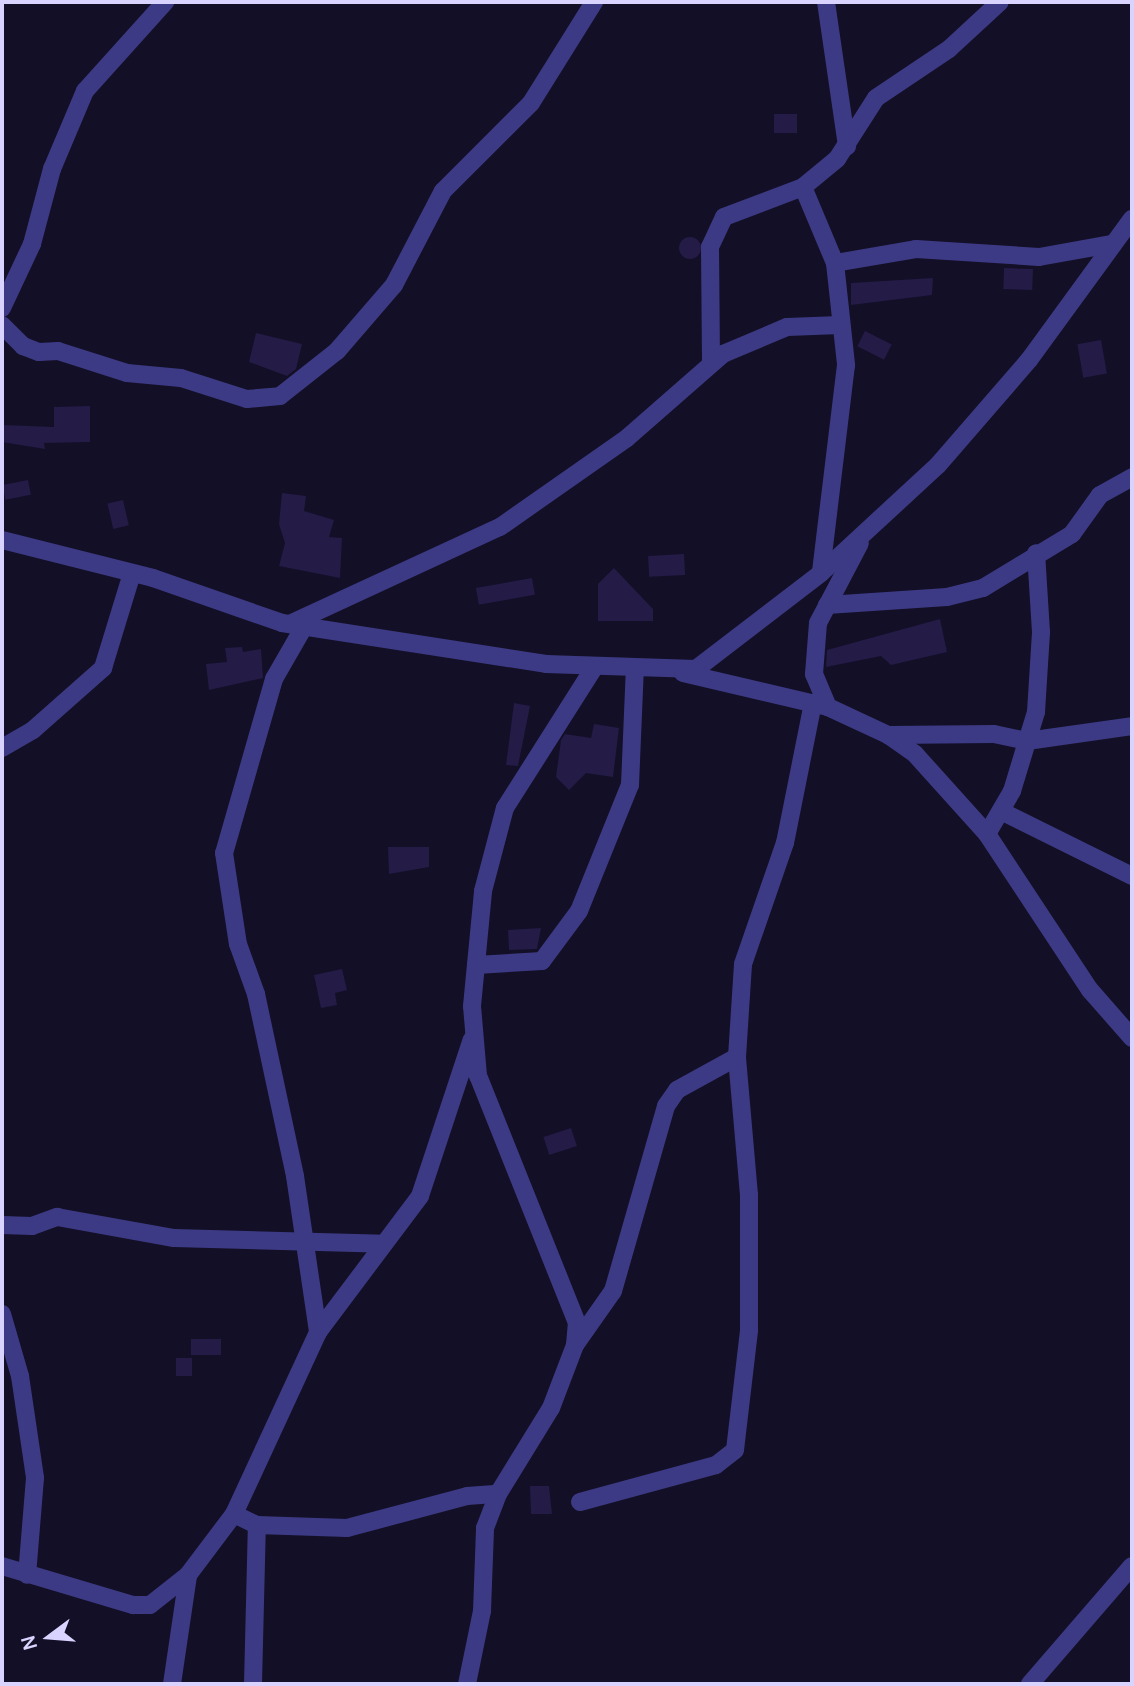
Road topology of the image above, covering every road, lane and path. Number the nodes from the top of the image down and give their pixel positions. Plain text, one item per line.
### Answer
1 (164, 2) edge
2 (594, 2) edge
3 (826, 2) edge
4 (1000, 2) edge
5 (847, 146) junction
6 (803, 187) junction
7 (1132, 218) edge
8 (1111, 244) junction
9 (835, 262) junction
10 (2, 308) edge
11 (2, 325) edge
12 (840, 325) junction
13 (711, 362) junction
14 (1132, 477) edge
15 (869, 528) junction
16 (2, 540) edge
17 (1036, 553) junction
18 (132, 573) junction
19 (821, 573) junction
20 (827, 605) junction
21 (297, 625) junction
22 (596, 666) junction
23 (635, 668) junction
24 (680, 673) junction
25 (820, 705) junction
26 (1132, 726) edge
27 (888, 735) junction
28 (1027, 741) junction
29 (2, 748) edge
30 (1003, 812) junction
31 (987, 834) junction
32 (1132, 876) edge
33 (476, 965) junction
34 (472, 1037) junction
35 (1132, 1038) edge
36 (737, 1057) junction
37 (2, 1226) edge
38 (302, 1242) junction
39 (383, 1244) junction
40 (2, 1314) edge
41 (318, 1332) junction
42 (575, 1345) junction
43 (498, 1494) junction
44 (580, 1502) dead end
45 (234, 1514) junction
46 (257, 1525) junction
47 (2, 1566) edge
48 (1132, 1566) edge
49 (27, 1575) junction
50 (188, 1575) junction
51 (172, 1684) edge
52 (253, 1684) edge
53 (467, 1684) edge
54 (1030, 1684) edge

1 - 10 street
2 - 11 street
3 - 5 street
4 - 5 street
5 - 6 street
6 - 9 street
6 - 13 street
7 - 8 street
8 - 9 street
8 - 15 street
9 - 12 street
12 - 13 street
12 - 19 street
13 - 21 street
14 - 17 street
15 - 19 street
15 - 20 street
16 - 18 street
17 - 20 street
17 - 28 street
18 - 21 street
18 - 29 street
19 - 24 street
20 - 25 street
21 - 22 street
21 - 38 street
22 - 23 street
22 - 33 street
23 - 24 street
23 - 33 street
24 - 25 street
25 - 27 street
25 - 36 street
26 - 28 street
27 - 28 street
27 - 31 street
28 - 30 street
30 - 31 street
30 - 32 street
31 - 35 street
33 - 34 street
34 - 39 street
34 - 42 street
36 - 42 street
36 - 44 street
37 - 38 street
38 - 39 street
38 - 41 street
39 - 41 street
40 - 49 street
41 - 45 street
42 - 43 street
43 - 46 street
43 - 53 street
45 - 46 street
45 - 50 street
46 - 52 street
47 - 49 street
48 - 54 street
49 - 50 street
50 - 51 street

